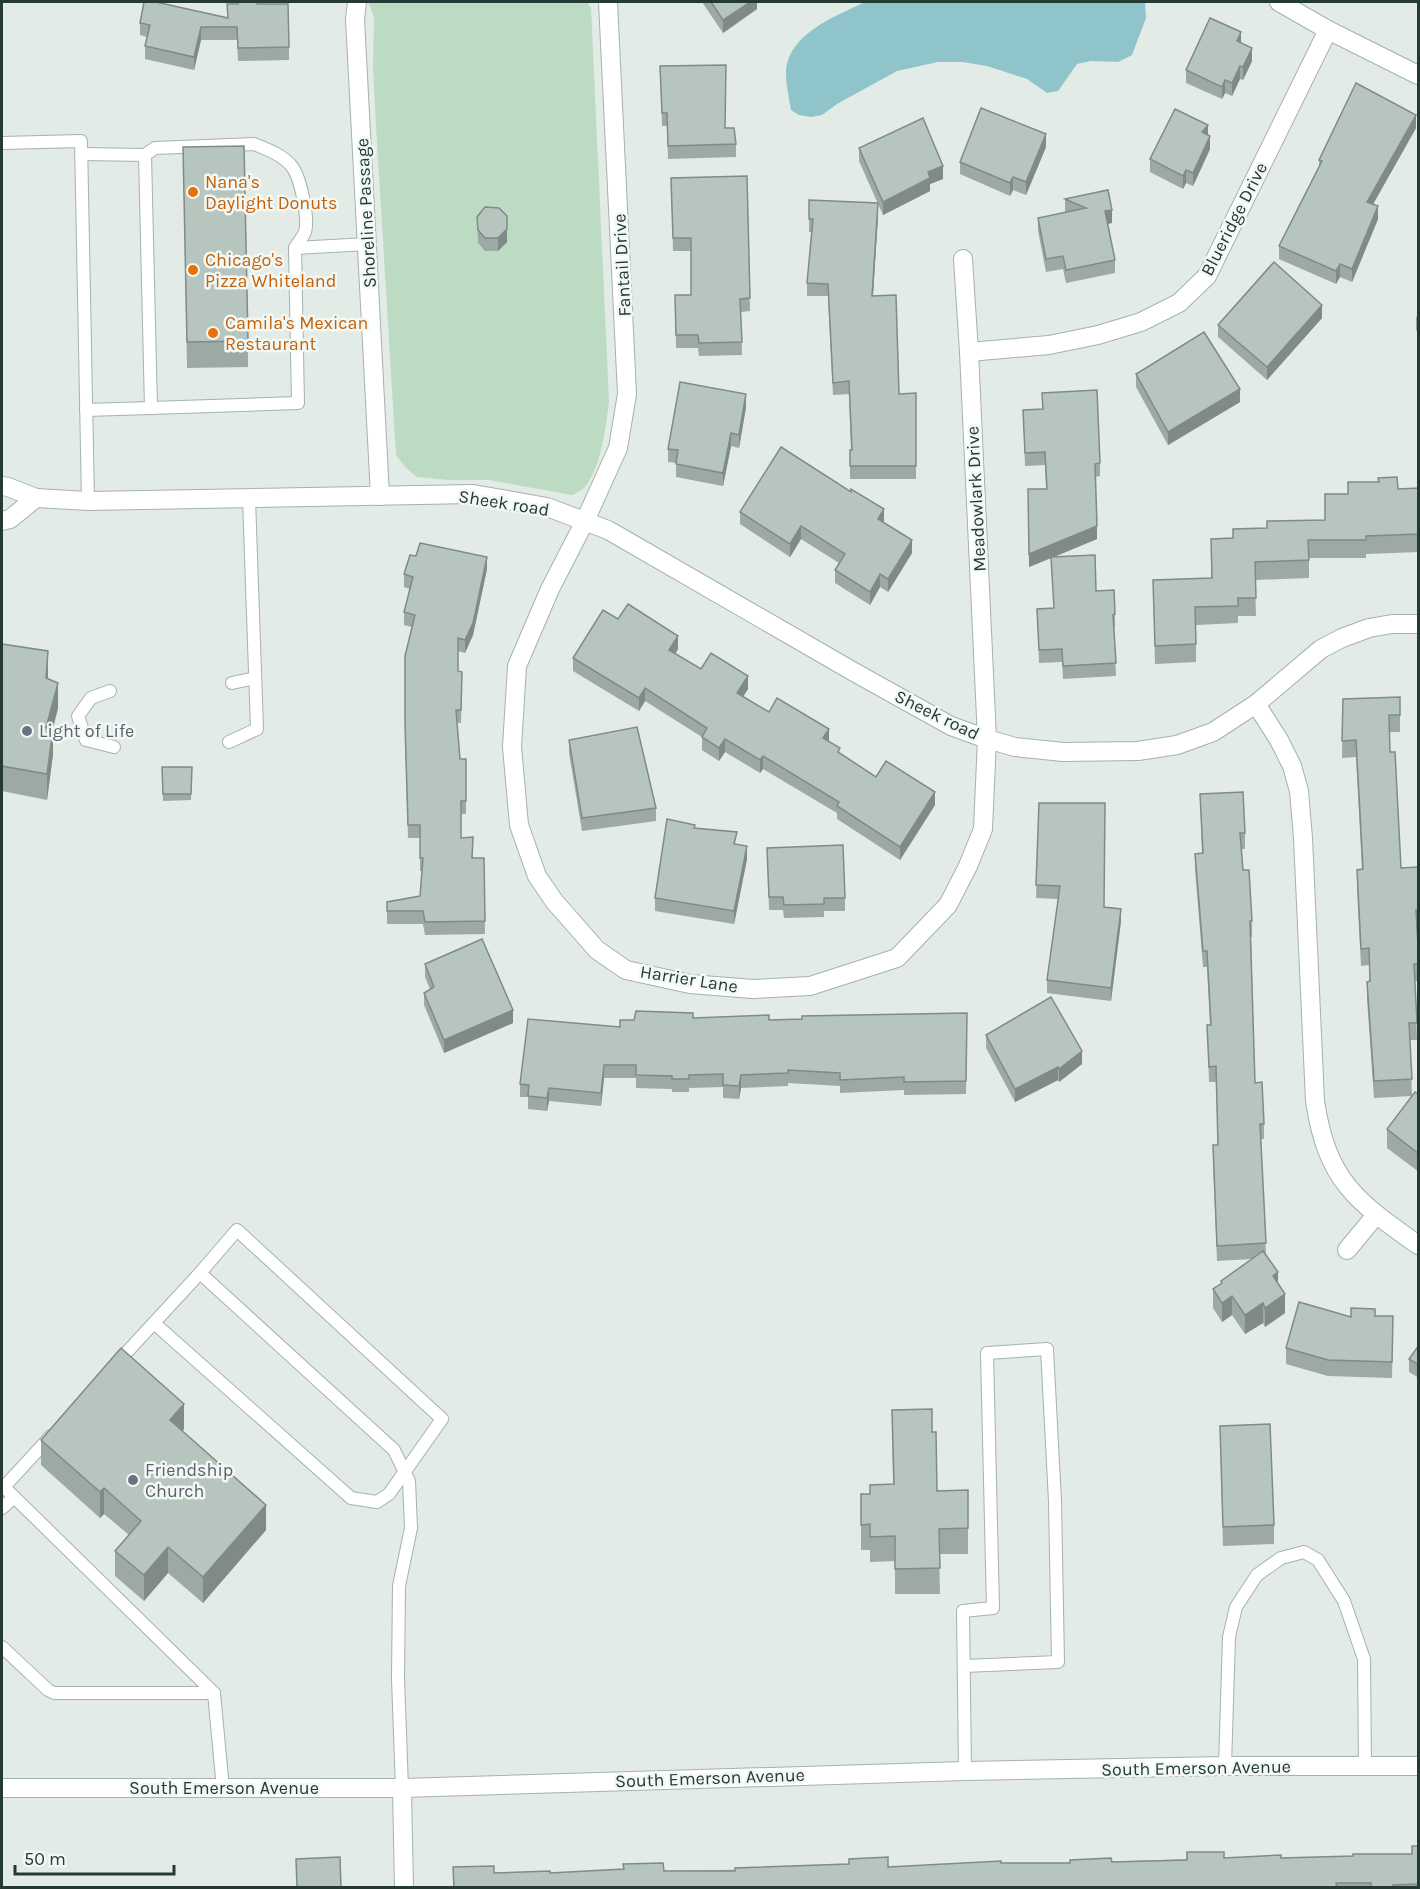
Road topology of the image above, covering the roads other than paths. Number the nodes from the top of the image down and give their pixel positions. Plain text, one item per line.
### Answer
1 (357, 2) edge
2 (608, 2) edge
3 (1279, 2) edge
4 (1328, 30) junction
5 (1419, 75) edge
6 (2, 142) edge
7 (82, 154) junction
8 (145, 155) junction
9 (368, 244) junction
10 (295, 248) junction
11 (963, 259) dead end
12 (969, 352) junction
13 (151, 408) junction
14 (86, 410) junction
15 (2, 486) edge
16 (381, 496) junction
17 (36, 498) junction
18 (249, 499) junction
19 (88, 501) junction
20 (2, 521) edge
21 (585, 521) junction
22 (1419, 624) edge
23 (255, 678) junction
24 (232, 683) dead end
25 (110, 691) dead end
26 (1256, 704) junction
27 (987, 739) junction
28 (229, 742) dead end
29 (114, 747) dead end
30 (1376, 1215) junction
31 (1419, 1245) edge
32 (1347, 1250) dead end
33 (200, 1273) junction
34 (154, 1323) junction
35 (106, 1375) edge
36 (59, 1427) edge
37 (405, 1471) junction
38 (14, 1497) junction
39 (2, 1508) edge
40 (2, 1647) edge
41 (964, 1666) junction
42 (214, 1693) junction
43 (1225, 1766) junction
44 (1419, 1766) edge
45 (1365, 1767) junction
46 (965, 1771) junction
47 (2, 1788) edge
48 (224, 1788) junction
49 (402, 1788) junction
50 (404, 1887) edge

1 - 9 street, Shoreline Passage
2 - 21 street, Fantail Drive
3 - 4 street
4 - 5 street
4 - 12 street, Blueridge Drive
6 - 7 lane
7 - 8 lane
7 - 14 lane
8 - 10 lane
8 - 13 lane
9 - 10 lane
9 - 16 street, Shoreline Passage
10 - 13 lane
11 - 12 street, Meadowlark Drive
12 - 27 street, Meadowlark Drive
13 - 14 lane
14 - 19 lane
15 - 17 street, Sheek road
16 - 18 street, Sheek road
16 - 21 street, Sheek road
17 - 19 street, Sheek road
17 - 20 street
18 - 19 street, Sheek road
18 - 23 lane
21 - 27 street, Sheek road
21 - 27 street, Harrier Lane
22 - 26 street, Sheek road
23 - 24 lane
23 - 28 lane
25 - 29 lane
26 - 27 street, Sheek road
26 - 30 street
30 - 31 street
30 - 32 street
33 - 34 lane
33 - 37 lane
33 - 37 lane
34 - 35 lane
34 - 37 lane
36 - 38 lane
37 - 49 lane
38 - 39 lane
38 - 42 lane
40 - 42 lane
41 - 41 lane
41 - 46 lane
42 - 48 lane
43 - 45 street, South Emerson Avenue
43 - 45 lane
43 - 46 street, South Emerson Avenue
44 - 45 street, South Emerson Avenue
46 - 49 street, South Emerson Avenue
47 - 48 street, South Emerson Avenue
48 - 49 street, South Emerson Avenue
49 - 50 street

